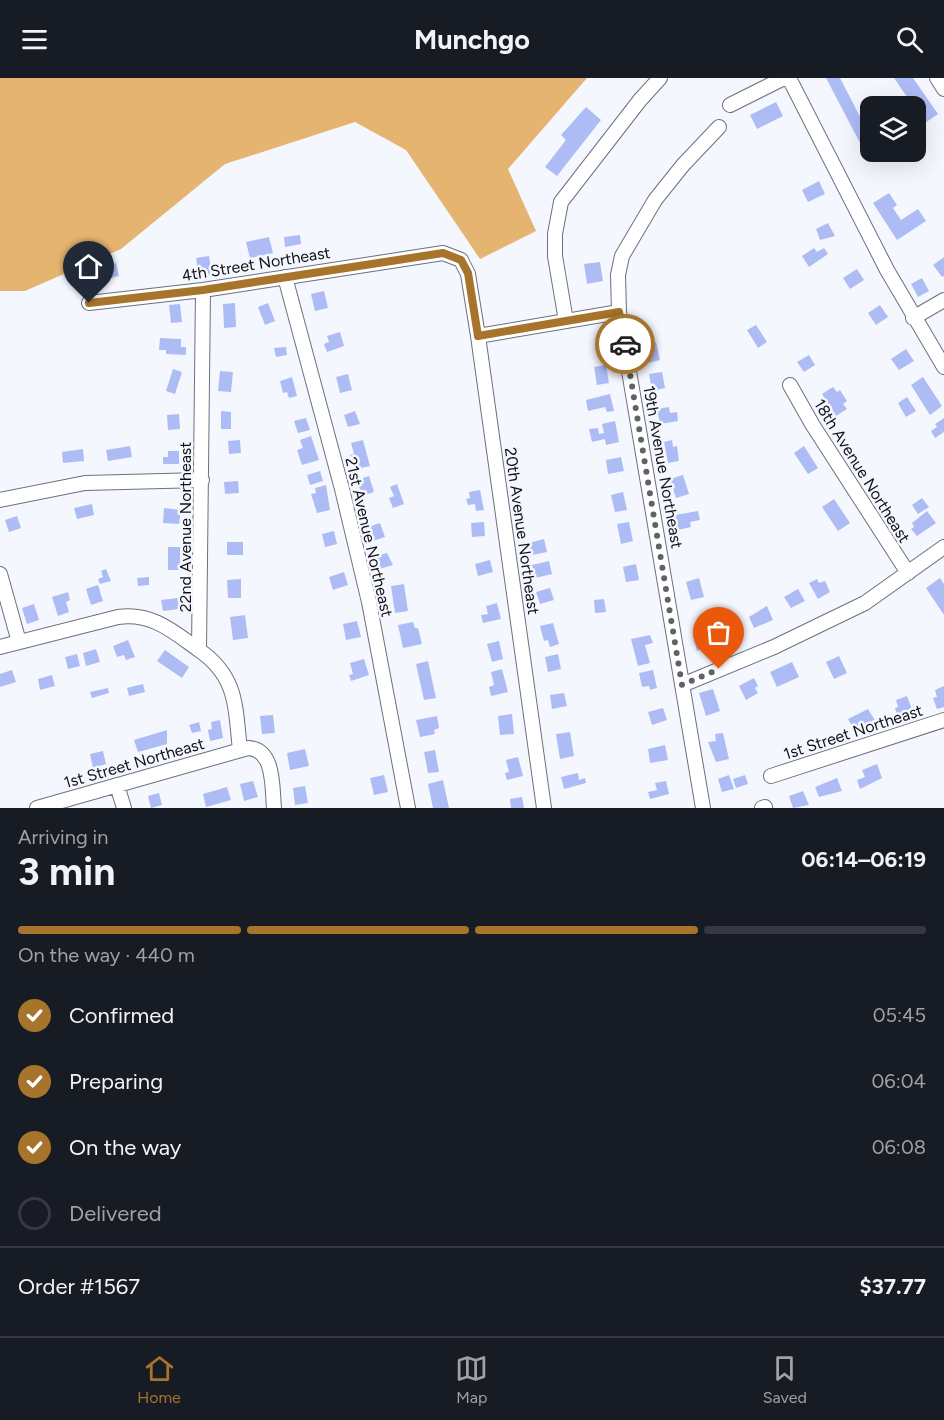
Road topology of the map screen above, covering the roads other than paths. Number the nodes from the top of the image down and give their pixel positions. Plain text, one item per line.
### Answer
1 (660, 78) edge
2 (784, 78) edge
3 (789, 78) edge
4 (937, 78) edge
5 (944, 89) edge
6 (730, 105) dead end
7 (719, 127) dead end
8 (461, 260) joint
9 (285, 277) junction
10 (203, 290) junction
11 (944, 300) edge
12 (89, 303) dead end
13 (619, 312) junction
14 (913, 318) junction
15 (566, 321) junction
16 (478, 336) junction
17 (944, 367) edge
18 (790, 385) dead end
19 (202, 480) junction
20 (0, 500) edge
21 (944, 547) edge
22 (908, 573) junction
23 (0, 574) edge
24 (19, 642) junction
25 (0, 648) edge
26 (200, 650) junction
27 (682, 685) junction
28 (943, 723) edge
29 (240, 750) junction
30 (771, 776) dead end
31 (117, 785) junction
32 (64, 804) edge
33 (37, 808) edge
34 (124, 808) edge
35 (274, 808) edge
36 (408, 808) edge
37 (544, 808) edge
38 (703, 808) edge

1 - 15 street
2 - 6 street
3 - 14 street
4 - 5 street
7 - 13 street, 19th Avenue Northeast
8 - 9 street, 4th Street Northeast
8 - 16 street, 20th Avenue Northeast
9 - 10 street, 4th Street Northeast
9 - 36 street, 21st Avenue Northeast
10 - 12 street, 4th Street Northeast
10 - 19 street, 22nd Avenue Northeast
11 - 14 street
13 - 15 street
13 - 27 street, 19th Avenue Northeast
14 - 17 street
15 - 16 street
16 - 37 street, 20th Avenue Northeast
18 - 22 street, 18th Avenue Northeast
19 - 20 street
19 - 26 street, 22nd Avenue Northeast
21 - 22 street
22 - 27 street
23 - 24 street
24 - 25 street
24 - 26 street
26 - 29 street
27 - 38 street, 19th Avenue Northeast
28 - 30 street, 1st Street Northeast
29 - 31 street, 1st Street Northeast
29 - 35 street
31 - 32 street, 1st Street Northeast
31 - 34 street
32 - 33 street, 1st Street Northeast

